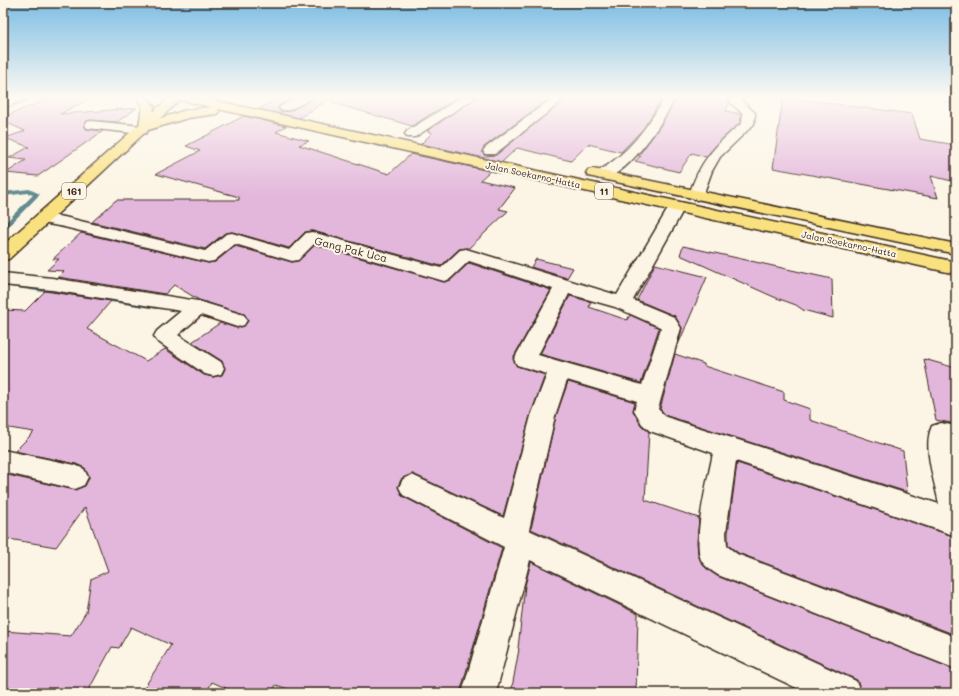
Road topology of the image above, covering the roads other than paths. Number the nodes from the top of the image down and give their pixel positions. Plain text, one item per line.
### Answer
1 (141, 129) edge
2 (324, 129) edge
3 (389, 129) edge
4 (419, 129) edge
5 (519, 129) edge
6 (651, 129) edge
7 (742, 129) edge
8 (411, 134) junction
9 (490, 151) junction
10 (506, 154) dead end
11 (582, 170) dead end
12 (602, 174) junction
13 (697, 195) junction
14 (677, 207) junction
15 (43, 219) junction
16 (956, 249) edge
17 (3, 255) edge
18 (956, 268) edge
19 (3, 279) edge
20 (564, 286) junction
21 (622, 303) junction
22 (198, 307) junction
23 (237, 320) dead end
24 (213, 368) dead end
25 (559, 370) junction
26 (650, 396) junction
27 (956, 436) edge
28 (726, 447) junction
29 (3, 461) edge
30 (76, 477) dead end
31 (412, 487) dead end
32 (956, 518) edge
33 (956, 523) edge
34 (517, 539) junction
35 (956, 653) edge
36 (479, 693) edge
37 (844, 693) edge

1 - 15 main road, 161
2 - 14 main road, Jalan Soekarno-Hatta / 11
3 - 8 main road, Jalan Soekarno-Hatta
4 - 8 street
5 - 9 street
6 - 12 street
7 - 13 street
8 - 9 main road, Jalan Soekarno-Hatta
9 - 10 main road, Jalan Soekarno-Hatta
11 - 12 main road, Jalan Soekarno-Hatta / 11
12 - 13 main road, Jalan Soekarno-Hatta / 11
13 - 16 main road, Jalan Soekarno-Hatta / 11
14 - 18 main road, Jalan Soekarno-Hatta / 11
14 - 21 street
15 - 17 main road, 161
15 - 20 street, Gang Pak Uca
19 - 22 street
20 - 21 street
20 - 25 street
21 - 26 street
22 - 23 street
22 - 24 street
25 - 26 street
25 - 34 street
26 - 28 street
27 - 32 street
28 - 33 street
28 - 35 street
29 - 30 street
31 - 34 street
34 - 36 street
34 - 37 street

